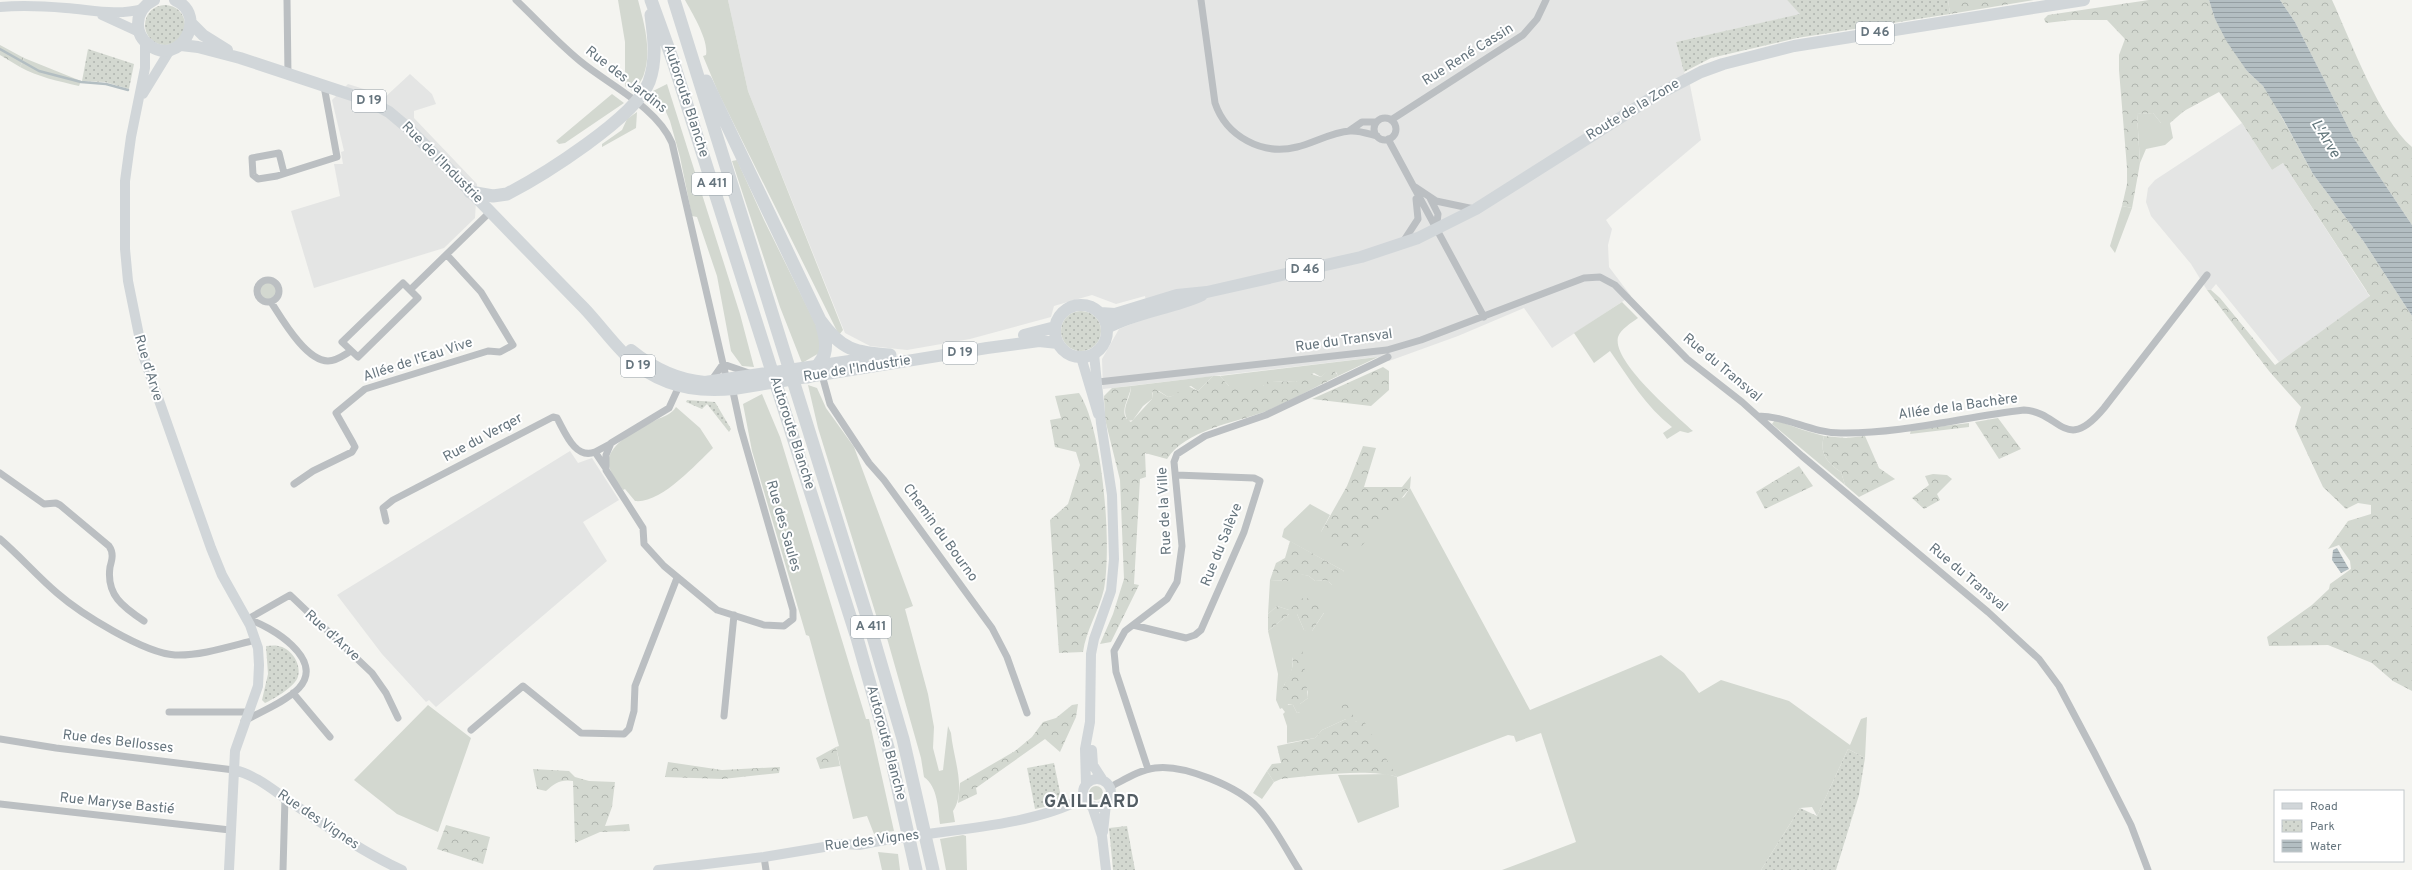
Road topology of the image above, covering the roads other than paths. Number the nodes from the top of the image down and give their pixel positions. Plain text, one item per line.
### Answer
1 (153, 0) edge
2 (177, 0) edge
3 (287, 0) edge
4 (516, 0) edge
5 (650, 0) edge
6 (674, 0) edge
7 (1200, 0) edge
8 (1546, 0) edge
9 (2084, 0) edge
10 (0, 7) edge
11 (143, 9) junction
12 (98, 13) junction
13 (680, 20) junction
14 (191, 23) junction
15 (142, 37) junction
16 (175, 48) junction
17 (240, 58) junction
18 (288, 75) junction
19 (324, 86) junction
20 (140, 101) junction
21 (1391, 120) junction
22 (1376, 122) junction
23 (1349, 131) junction
24 (1377, 136) junction
25 (1388, 139) junction
26 (284, 173) junction
27 (1410, 182) junction
28 (1414, 189) junction
29 (470, 192) junction
30 (1430, 198) junction
31 (1476, 209) junction
32 (490, 212) junction
33 (1436, 230) junction
34 (1402, 244) junction
35 (447, 255) junction
36 (2207, 275) dead end
37 (410, 290) junction
38 (1207, 292) junction
39 (271, 302) dead end
40 (1100, 313) junction
41 (1484, 317) junction
42 (820, 320) junction
43 (1055, 327) junction
44 (1107, 328) junction
45 (1058, 343) junction
46 (351, 351) junction
47 (1094, 354) junction
48 (890, 355) junction
49 (1081, 357) junction
50 (1388, 357) dead end
51 (723, 364) junction
52 (820, 371) junction
53 (767, 372) junction
54 (808, 378) joint
55 (710, 382) junction
56 (1098, 382) junction
57 (680, 386) junction
58 (730, 386) junction
59 (1758, 416) junction
60 (1101, 423) junction
61 (612, 443) junction
62 (596, 452) junction
63 (606, 470) junction
64 (0, 473) edge
65 (1176, 475) junction
66 (294, 484) dead end
67 (386, 521) dead end
68 (0, 538) edge
69 (677, 578) junction
70 (734, 616) junction
71 (248, 619) junction
72 (144, 621) dead end
73 (1133, 624) junction
74 (256, 640) junction
75 (1092, 675) junction
76 (293, 693) junction
77 (169, 712) dead end
78 (1027, 713) dead end
79 (724, 716) dead end
80 (246, 717) junction
81 (398, 718) dead end
82 (471, 730) dead end
83 (330, 737) dead end
84 (0, 739) edge
85 (1148, 769) junction
86 (234, 770) junction
87 (1102, 779) junction
88 (1086, 784) junction
89 (1110, 787) junction
90 (285, 798) junction
91 (1084, 798) junction
92 (0, 804) edge
93 (1106, 804) junction
94 (1092, 806) junction
95 (230, 830) junction
96 (1102, 836) junction
97 (764, 857) junction
98 (228, 870) edge
99 (283, 870) edge
100 (402, 870) edge
101 (661, 870) edge
102 (766, 870) edge
103 (916, 870) edge
104 (933, 870) edge
105 (1106, 870) edge
106 (1299, 870) edge
107 (2148, 870) edge

1 - 11 main road
2 - 14 main road
3 - 18 street
4 - 51 street, Rue des Jardins
5 - 29 highway
5 - 53 highway, Autoroute Blanche / A 411
6 - 13 highway, Autoroute Blanche / A 411
7 - 23 street, Rue René Cassin
8 - 21 street, Rue René Cassin
9 - 31 main road, Route de la Zone / D 46
10 - 12 street
11 - 12 street
11 - 15 main road
12 - 15 street
13 - 42 highway
13 - 104 highway, Autoroute Blanche / A 411
14 - 16 main road
14 - 17 main road, Rue de l'Industrie / D 19
15 - 16 main road, Rue de l'Industrie
15 - 20 street, Rue d'Arve
16 - 17 main road, Rue de l'Industrie / D 19
16 - 20 street, Rue d'Arve
17 - 18 main road, Rue de l'Industrie / D 19
18 - 19 main road, Rue de l'Industrie / D 19
19 - 26 street
19 - 29 main road, Rue de l'Industrie / D 19
20 - 71 street, Rue d'Arve
21 - 22 street, Rue René Cassin
21 - 25 street
22 - 23 street, Rue René Cassin
22 - 24 street
23 - 24 street, Rue René Cassin
24 - 25 street, Rue René Cassin
25 - 27 street
26 - 26 street
27 - 28 street
27 - 30 street
28 - 33 street
28 - 34 street
29 - 32 main road, Rue de l'Industrie / D 19
30 - 31 street
30 - 33 street
31 - 33 main road, Route de la Zone / D 46
32 - 35 street
32 - 57 main road, Rue de l'Industrie / D 19
33 - 34 main road, Route de la Zone / D 46
33 - 41 street
34 - 38 main road, Route de la Zone / D 46
35 - 37 street
35 - 66 street, Allée de l'Eau Vive
36 - 59 street, Allée de la Bachère
37 - 46 street
37 - 46 street
38 - 40 main road, Route de la Zone / D 46
38 - 44 main road, Route de la Zone / D 46
39 - 46 street
40 - 43 main road
40 - 44 main road
41 - 56 street, Rue du Transval
41 - 59 street, Rue du Transval
42 - 48 highway
42 - 52 highway
43 - 45 main road
43 - 48 main road, Rue de l'Industrie / D 19
44 - 47 main road
45 - 49 main road
45 - 52 main road, Rue de l'Industrie / D 19
47 - 49 main road
47 - 56 street
48 - 52 main road, Rue de l'Industrie / D 19
49 - 60 street
50 - 65 street, Rue de la Ville
51 - 53 street
51 - 55 street
51 - 58 street, Rue des Jardins
52 - 53 main road, Rue de l'Industrie / D 19
52 - 54 highway
52 - 78 street, Chemin du Bourno
53 - 58 main road, Rue de l'Industrie / D 19
53 - 103 highway, Autoroute Blanche / A 411
54 - 58 main road, Rue de l'Industrie / D 19
55 - 57 main road, Rue de l'Industrie / D 19
55 - 58 main road, Rue de l'Industrie / D 19
56 - 60 street
57 - 58 main road, Rue de l'Industrie / D 19
57 - 61 street
58 - 70 street, Rue des Saules
59 - 107 street, Rue du Transval
60 - 75 street
61 - 62 street
61 - 63 street
62 - 63 street
62 - 67 street, Rue du Verger
63 - 69 street, Rue des Saules
64 - 72 street
65 - 73 street, Rue de la Ville
65 - 73 street, Rue du Salève
68 - 74 street
69 - 70 street, Rue des Saules
69 - 82 street
70 - 79 street
71 - 74 street, Rue d'Arve
71 - 76 street
71 - 81 street, Rue d'Arve
73 - 85 street, Rue de la Ville
74 - 80 street, Rue d'Arve
75 - 87 street
75 - 88 street
76 - 80 street
76 - 83 street
77 - 80 street
80 - 86 street, Rue d'Arve
84 - 86 street, Rue des Bellosses
85 - 89 street
85 - 106 street
86 - 90 street, Rue des Vignes
86 - 95 street, Rue d'Arve
87 - 88 street
87 - 89 street
88 - 91 street
89 - 93 street
90 - 99 street
90 - 100 street, Rue des Vignes
91 - 94 street
91 - 97 street, Rue des Vignes
92 - 95 street, Rue Maryse Bastié
93 - 94 street
93 - 96 street
94 - 96 street
95 - 98 street, Rue d'Arve
96 - 105 street
97 - 101 street, Rue des Vignes
97 - 102 street

